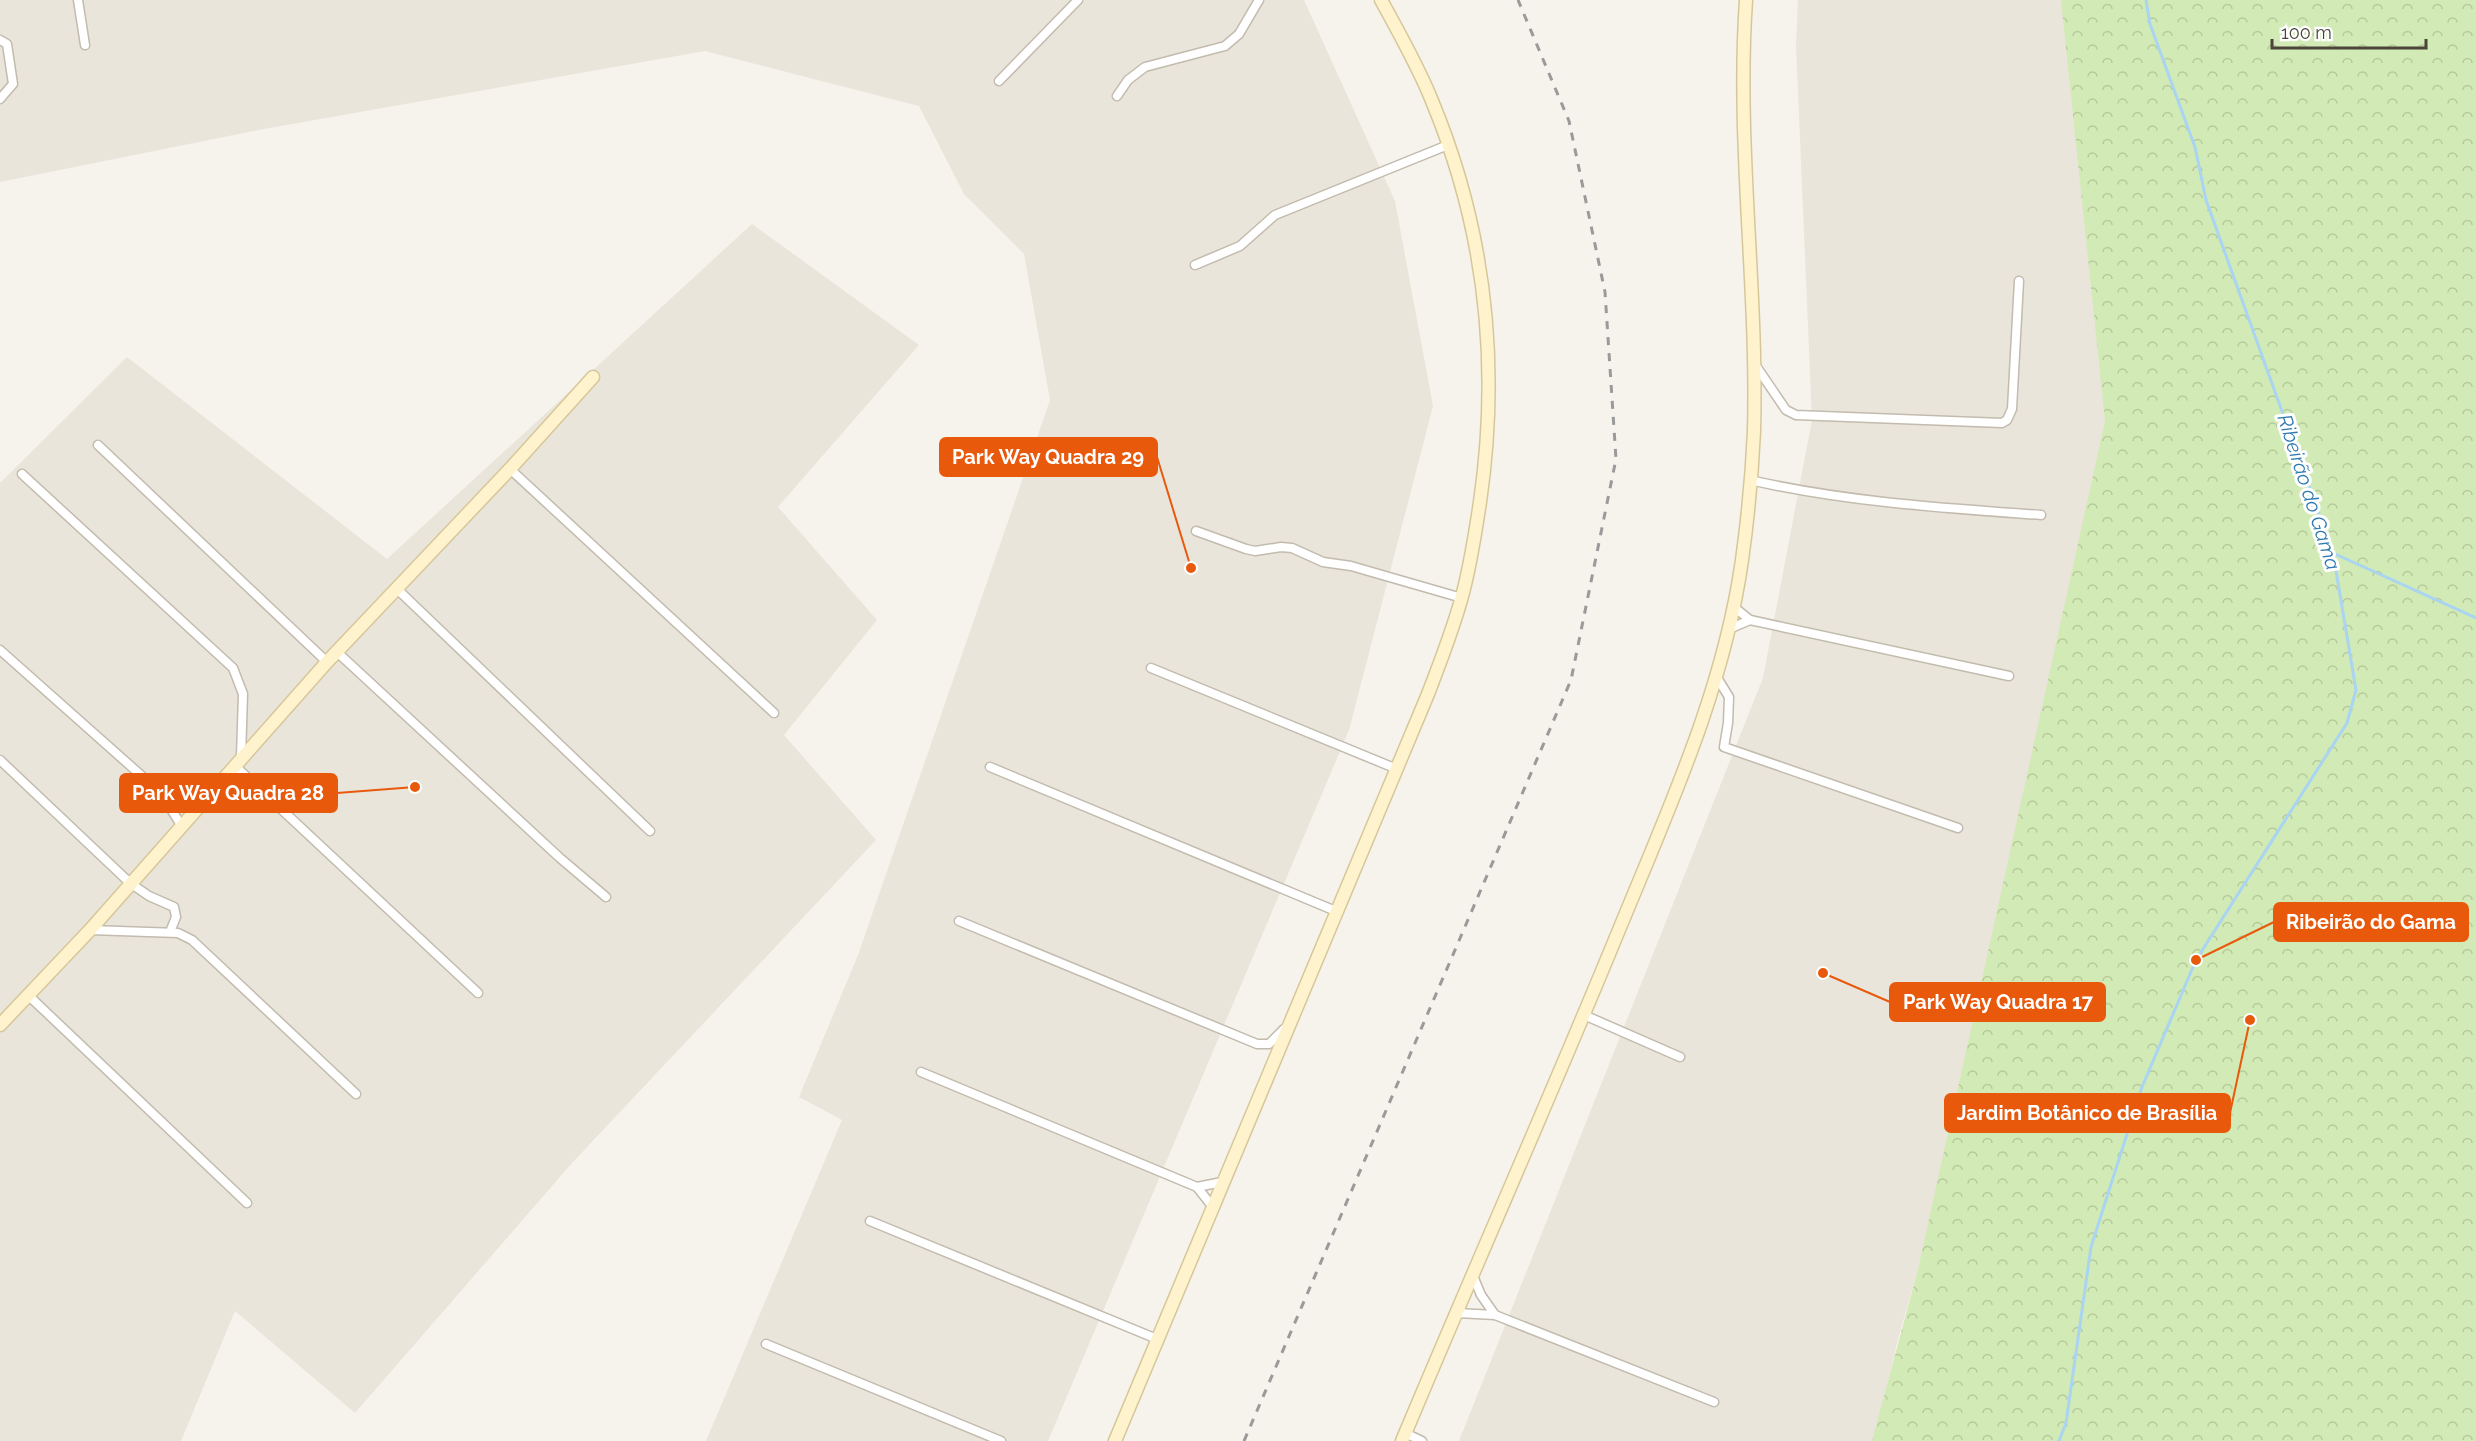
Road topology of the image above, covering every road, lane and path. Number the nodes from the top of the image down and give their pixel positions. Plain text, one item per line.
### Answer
1 (78, 0) edge
2 (1078, 0) edge
3 (1259, 0) edge
4 (1381, 0) edge
5 (1746, 0) edge
6 (0, 40) edge
7 (85, 45) dead end
8 (999, 81) dead end
9 (1117, 96) dead end
10 (0, 99) edge
11 (1448, 146) junction
12 (1195, 264) dead end
13 (2019, 281) dead end
14 (1752, 360) junction
15 (593, 377) dead end
16 (98, 445) dead end
17 (510, 469) junction
18 (22, 474) dead end
19 (1750, 480) junction
20 (2041, 515) dead end
21 (1196, 531) dead end
22 (396, 588) junction
23 (1462, 598) junction
24 (1734, 607) junction
25 (1750, 620) junction
26 (1729, 629) junction
27 (0, 650) edge
28 (337, 652) junction
29 (327, 662) junction
30 (1151, 668) dead end
31 (1716, 676) junction
32 (2009, 676) dead end
33 (774, 713) dead end
34 (0, 760) edge
35 (237, 761) junction
36 (990, 767) dead end
37 (1397, 769) junction
38 (181, 825) junction
39 (1958, 828) dead end
40 (650, 831) dead end
41 (130, 883) junction
42 (606, 897) dead end
43 (1338, 912) junction
44 (959, 921) dead end
45 (90, 930) junction
46 (170, 932) junction
47 (478, 993) dead end
48 (28, 995) junction
49 (1584, 1015) junction
50 (1290, 1020) junction
51 (0, 1025) edge
52 (1680, 1057) dead end
53 (921, 1072) dead end
54 (356, 1094) dead end
55 (1222, 1182) junction
56 (1197, 1187) junction
57 (246, 1203) dead end
58 (1212, 1206) junction
59 (870, 1221) dead end
60 (1473, 1276) junction
61 (1457, 1313) junction
62 (1495, 1315) junction
63 (1157, 1339) junction
64 (766, 1344) dead end
65 (1714, 1402) dead end
66 (1404, 1437) edge
67 (1001, 1441) edge
68 (1115, 1441) edge
69 (1422, 1441) edge

1 - 7 street
2 - 8 street
3 - 9 street
4 - 11 street
5 - 14 street
6 - 10 street
11 - 12 street
11 - 23 street
13 - 14 street
14 - 19 street
15 - 17 street
16 - 29 street
17 - 22 street
17 - 33 street
18 - 35 street
19 - 20 street
19 - 24 street
21 - 23 street
22 - 28 street
22 - 40 street
23 - 37 street
24 - 25 street
24 - 26 street
25 - 26 street
25 - 32 street
26 - 31 street
27 - 38 street
28 - 29 street
28 - 42 street
29 - 35 street
30 - 37 street
31 - 39 street
31 - 49 street
34 - 41 street
35 - 38 street
35 - 47 street
36 - 43 street
37 - 43 street
38 - 41 street
41 - 45 street
41 - 46 street
43 - 50 street
44 - 50 street
45 - 46 street
45 - 48 street
46 - 54 street
48 - 51 street
48 - 57 street
49 - 52 street
49 - 60 street
50 - 55 street
53 - 56 street
55 - 56 street
55 - 58 street
56 - 58 street
58 - 63 street
59 - 63 street
60 - 61 street
60 - 62 street
61 - 62 street
61 - 66 street
62 - 65 street
63 - 68 street
64 - 67 street
66 - 69 street

